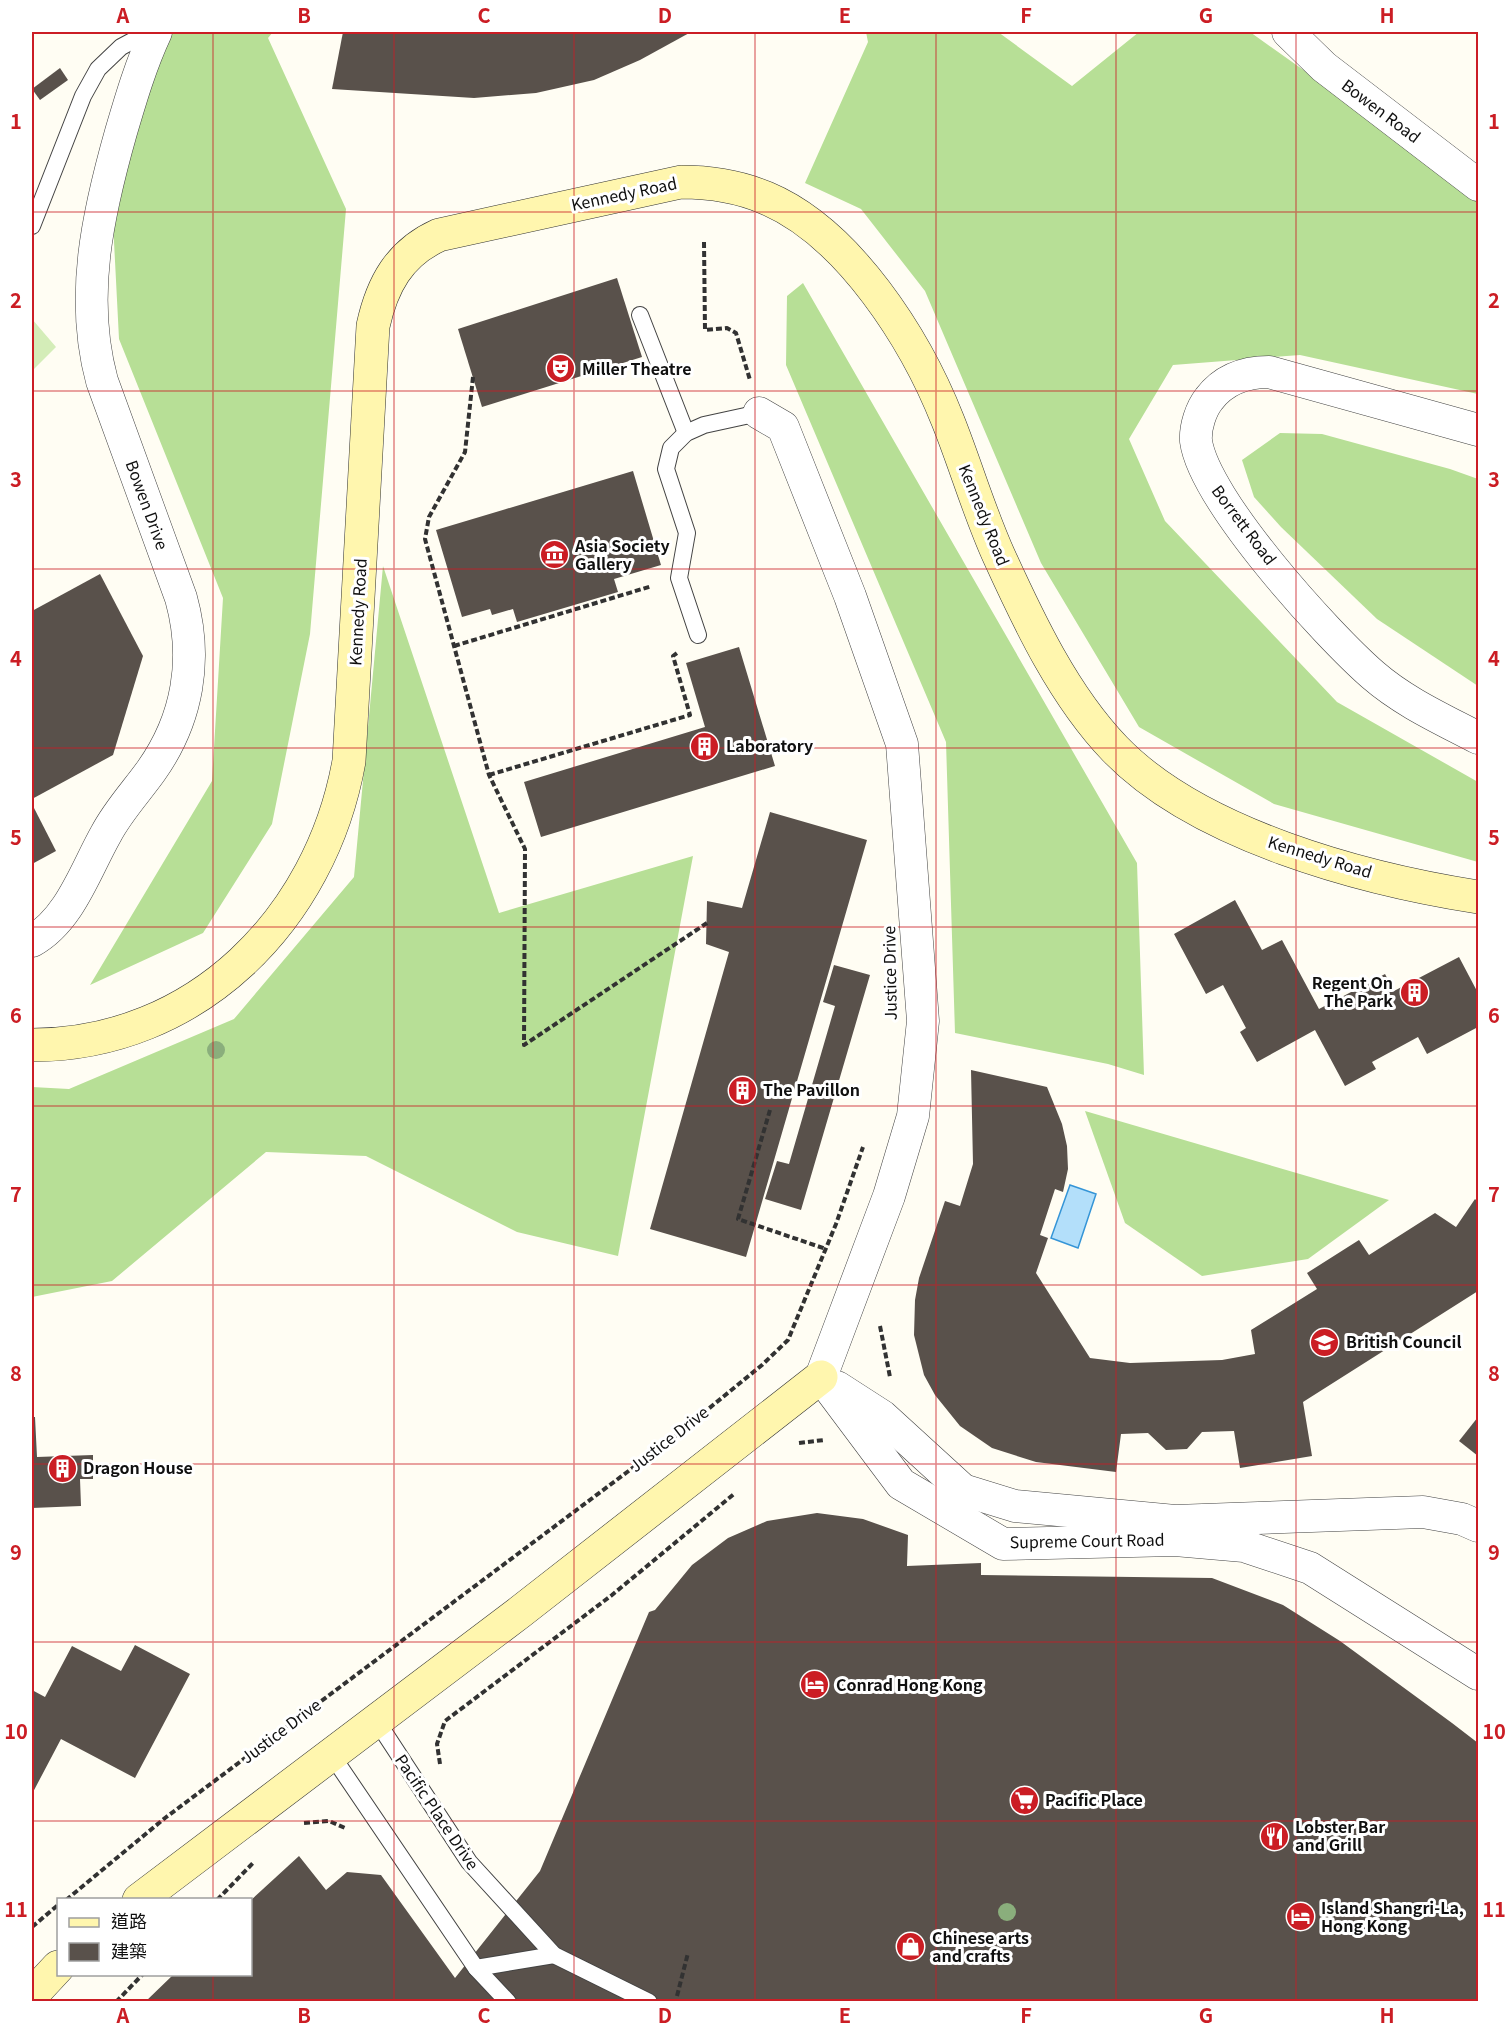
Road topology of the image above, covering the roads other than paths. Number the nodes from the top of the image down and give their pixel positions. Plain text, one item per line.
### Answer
1 (149, 32) edge
2 (156, 32) edge
3 (1288, 32) edge
4 (1479, 184) edge
5 (32, 226) edge
6 (640, 315) dead end
7 (759, 413) joint
8 (1479, 430) edge
9 (686, 433) junction
10 (698, 635) road end
11 (1479, 738) edge
12 (1479, 897) edge
13 (32, 941) edge
14 (32, 1045) edge
15 (821, 1377) junction
16 (1479, 1526) edge
17 (1479, 1674) edge
18 (376, 1720) junction
19 (331, 1754) junction
20 (140, 1898) edge
21 (555, 1955) junction
22 (57, 1966) edge
23 (57, 1967) edge
24 (476, 1968) junction
25 (57, 1975) edge
26 (32, 1977) edge
27 (32, 1995) edge
28 (45, 2001) edge
29 (508, 2001) edge
30 (649, 2001) edge

1 - 5 lane
2 - 13 street, Bowen Drive
3 - 4 street, Bowen Road
6 - 9 lane
7 - 9 lane
7 - 15 street
8 - 11 street, Borrett Road
9 - 10 lane
12 - 14 street, Kennedy Road
15 - 16 street, Supreme Court Road
15 - 17 street, Supreme Court Road
15 - 18 street
18 - 19 street
18 - 21 lane, Pacific Place Drive
19 - 20 street
19 - 24 lane
21 - 24 lane
21 - 30 lane, Pacific Place Drive
22 - 26 street
23 - 27 street
24 - 29 lane
25 - 28 street

